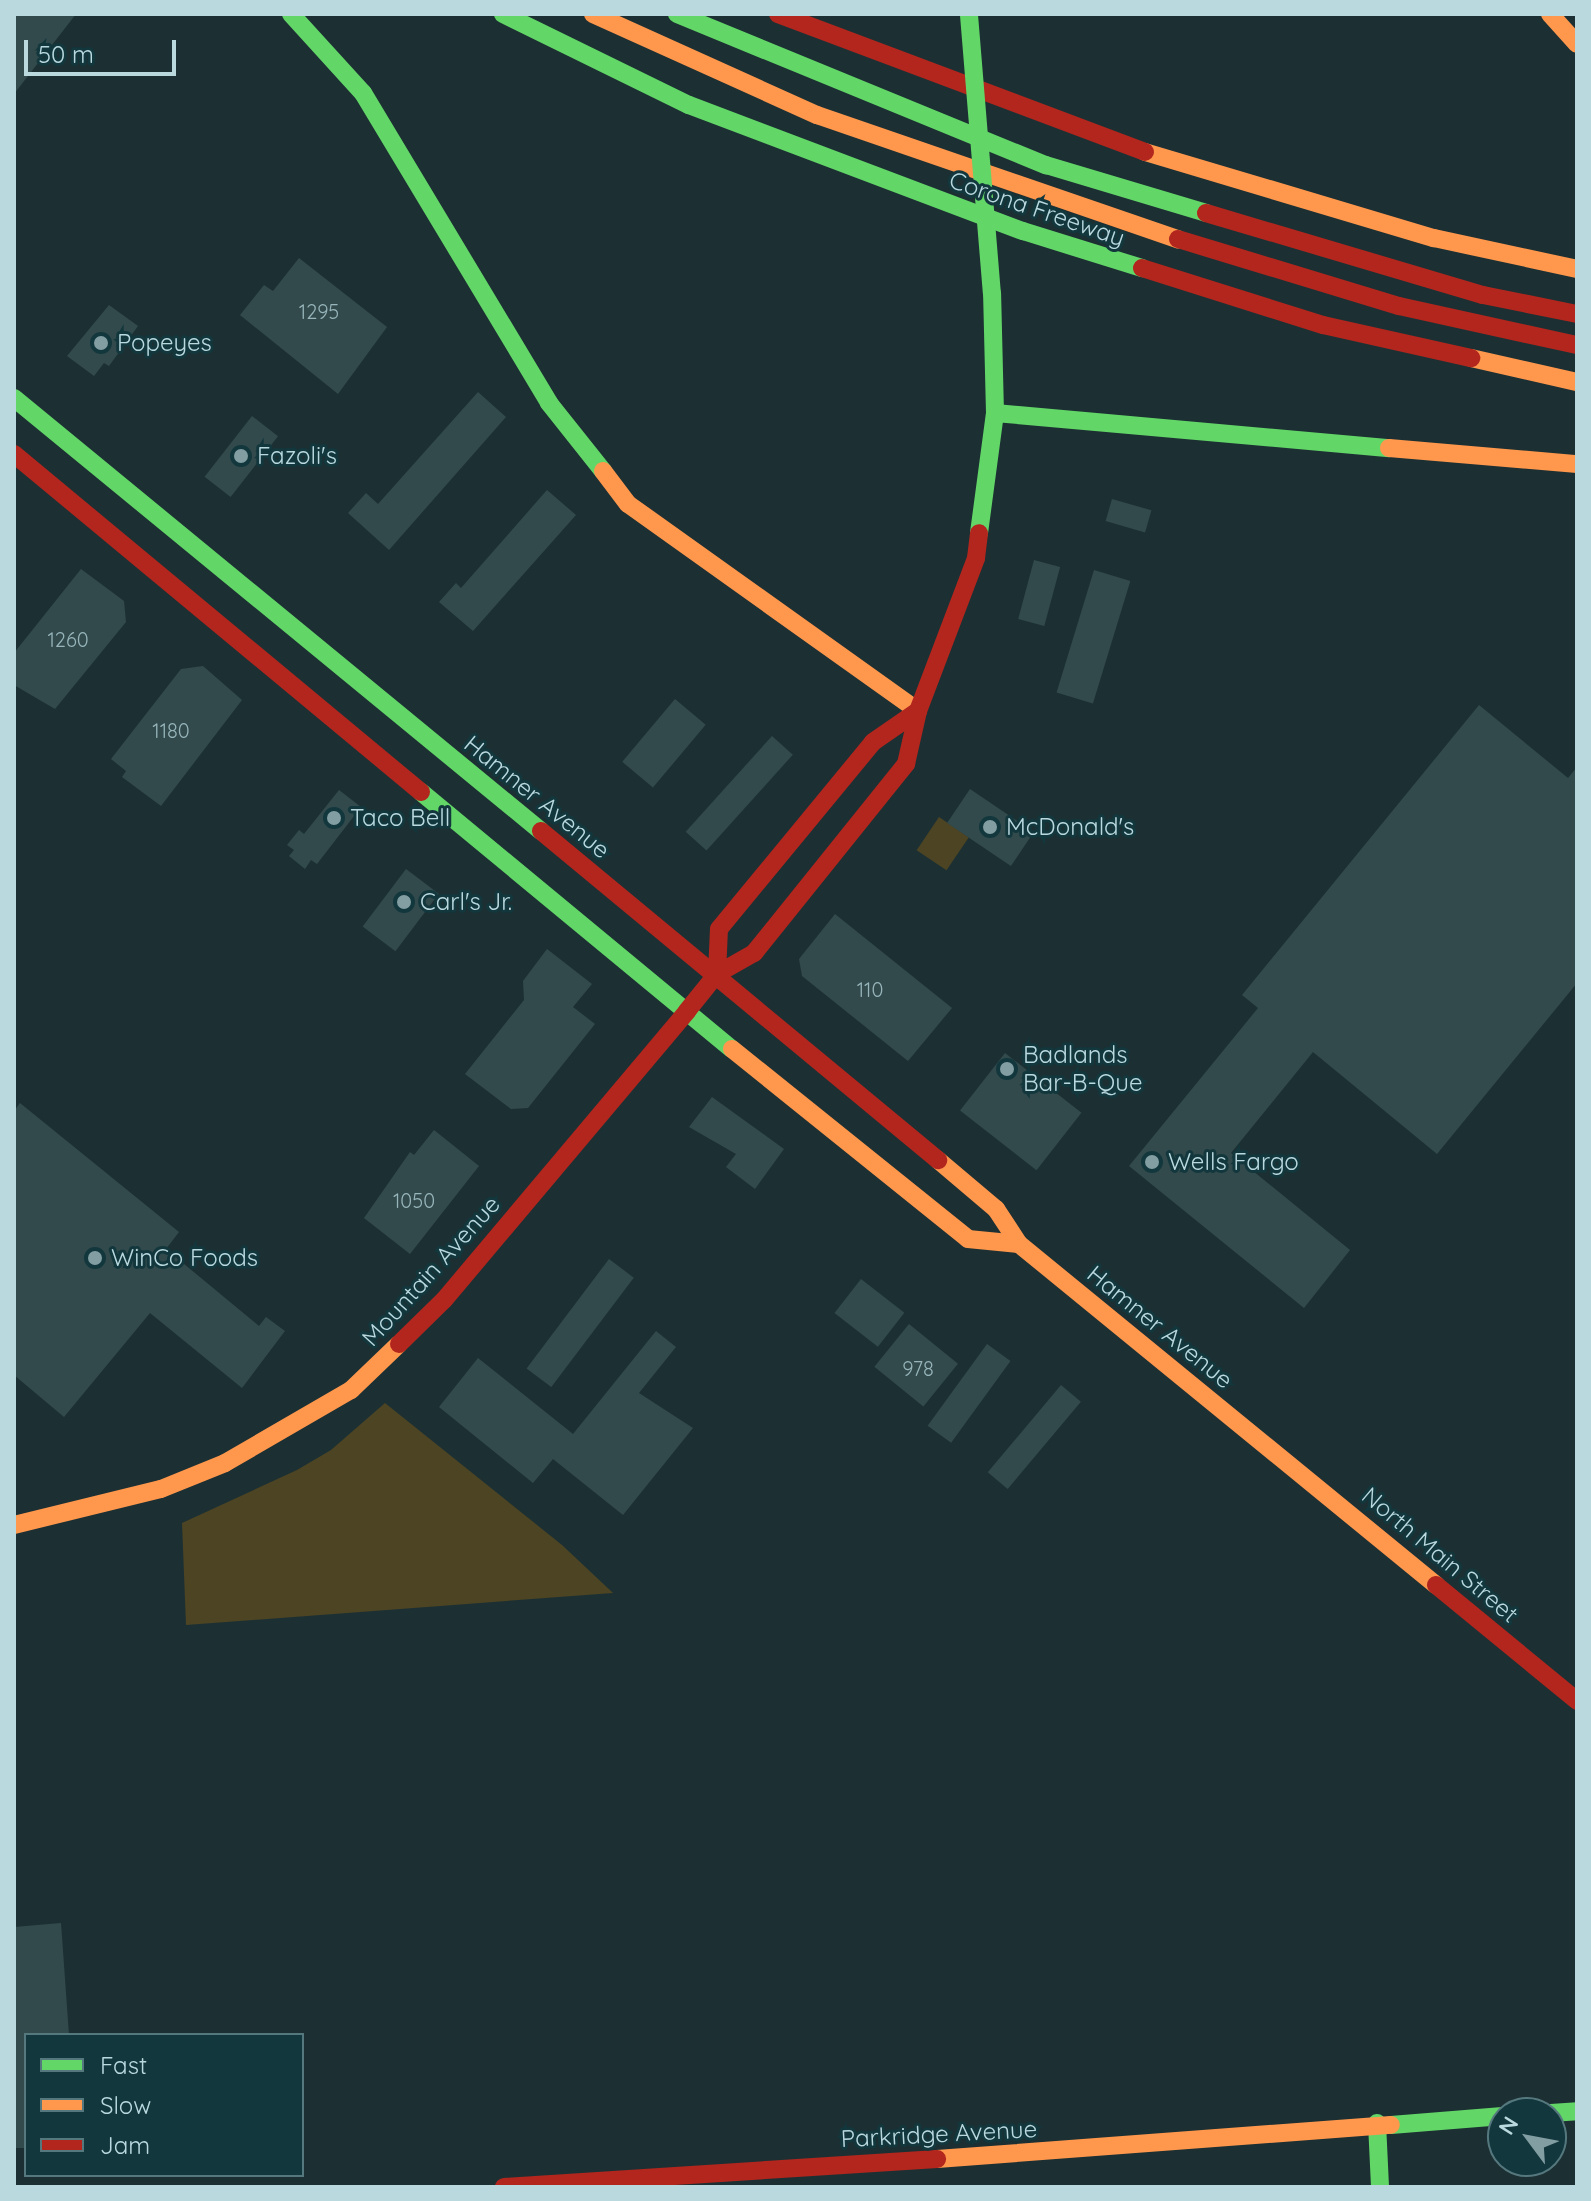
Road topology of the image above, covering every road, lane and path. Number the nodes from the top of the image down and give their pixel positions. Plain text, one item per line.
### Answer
1 (291, 14) edge
2 (503, 14) edge
3 (593, 14) edge
4 (677, 14) edge
5 (778, 14) edge
6 (1550, 14) edge
7 (969, 15) edge
8 (1577, 44) edge
9 (823, 77) junction
10 (1120, 144) junction
11 (1577, 269) edge
12 (1577, 314) edge
13 (1577, 345) edge
14 (1577, 382) edge
15 (14, 398) edge
16 (995, 413) junction
17 (14, 454) edge
18 (1577, 464) edge
19 (918, 711) junction
20 (717, 974) junction
21 (687, 1011) junction
22 (1019, 1244) junction
23 (1271, 1448) joint
24 (14, 1525) edge
25 (1577, 1701) edge
26 (1487, 2117) edge
27 (1377, 2123) junction
28 (504, 2187) edge
29 (1380, 2187) edge

1 - 19 main road
2 - 14 main road, Corona Freeway
3 - 13 main road
4 - 9 main road
5 - 10 main road
6 - 8 main road
7 - 16 main road, bridge
9 - 10 main road
9 - 12 main road
10 - 11 main road
15 - 20 main road, Hamner Avenue
16 - 18 main road
16 - 19 main road
17 - 21 main road
19 - 20 main road
19 - 20 main road
20 - 21 main road, Mountain Avenue
20 - 22 main road, Hamner Avenue
21 - 22 main road
21 - 24 main road, Mountain Avenue
22 - 23 main road, Hamner Avenue
23 - 25 main road, North Main Street
26 - 27 main road, Parkridge Avenue
27 - 28 main road, Parkridge Avenue
27 - 29 main road

